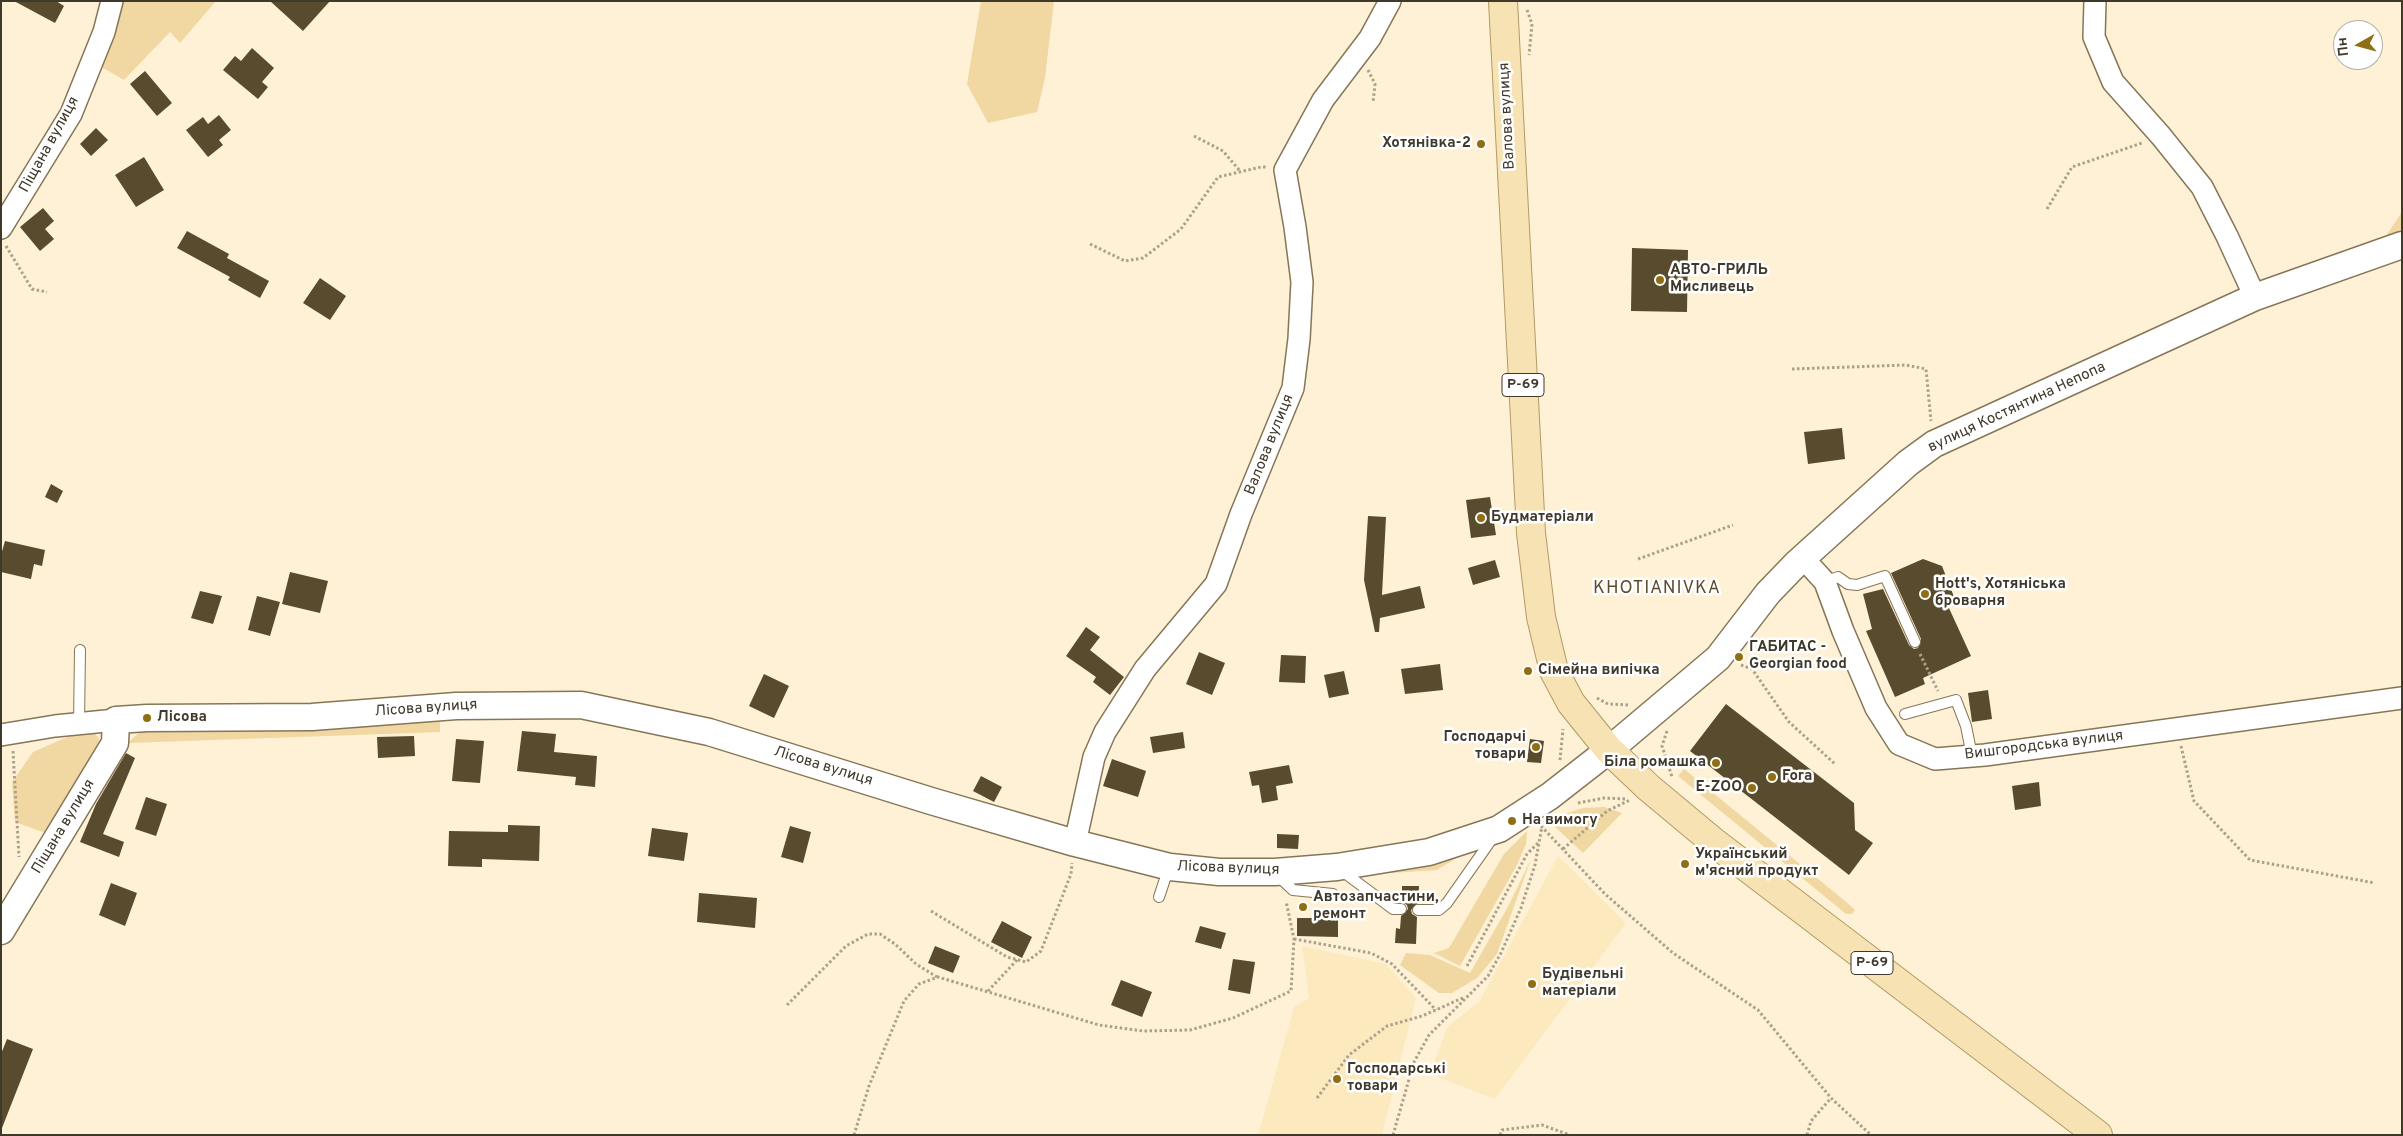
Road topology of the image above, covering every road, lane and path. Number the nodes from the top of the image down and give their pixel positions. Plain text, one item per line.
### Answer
1 (112, 1) edge
2 (1390, 1) edge
3 (1503, 1) edge
4 (1524, 1) edge
5 (2095, 1) edge
6 (1360, 52) junction
7 (1528, 59) dead end
8 (1373, 103) dead end
9 (1194, 136) dead end
10 (2161, 136) junction
11 (1285, 170) junction
12 (1240, 171) junction
13 (2048, 209) dead end
14 (1, 228) edge
15 (1, 239) edge
16 (1090, 244) dead end
17 (2402, 245) edge
18 (47, 292) dead end
19 (2255, 297) junction
20 (1792, 369) dead end
21 (1934, 444) junction
22 (1733, 525) dead end
23 (1803, 558) junction
24 (1638, 559) dead end
25 (1826, 582) junction
26 (1915, 642) joint
27 (80, 650) dead end
28 (1718, 658) junction
29 (1590, 694) dead end
30 (2402, 698) edge
31 (1944, 703) junction
32 (1633, 704) dead end
33 (1906, 714) dead end
34 (116, 720) junction
35 (1563, 723) dead end
36 (79, 724) junction
37 (2177, 729) junction
38 (7, 739) edge
39 (1662, 746) dead end
40 (1609, 750) junction
41 (1972, 756) junction
42 (1835, 764) dead end
43 (1558, 766) dead end
44 (1672, 778) dead end
45 (1630, 799) junction
46 (1636, 803) dead end
47 (1576, 804) dead end
48 (1538, 820) junction
49 (1499, 829) junction
50 (1539, 841) junction
51 (1075, 843) junction
52 (1563, 849) junction
53 (1170, 866) junction
54 (1337, 867) junction
55 (1275, 872) junction
56 (33, 879) junction
57 (2374, 883) dead end
58 (1333, 894) dead end
59 (1158, 897) dead end
60 (1401, 909) dead end
61 (1418, 910) dead end
62 (931, 911) dead end
63 (1, 931) edge
64 (1294, 939) junction
65 (1017, 960) junction
66 (1467, 966) dead end
67 (938, 977) junction
68 (988, 991) junction
69 (1468, 996) junction
70 (787, 1005) dead end
71 (1436, 1010) junction
72 (1317, 1098) dead end
73 (1831, 1098) junction
74 (854, 1135) edge
75 (1393, 1135) edge
76 (1500, 1135) edge
77 (1570, 1135) edge
78 (1808, 1135) edge
79 (1871, 1135) edge
80 (2098, 1135) edge

1 - 14 street, Піщана вулиця
2 - 6 street
3 - 40 main road, Валова вулиця / Р-69
4 - 7 path
5 - 10 street
6 - 8 path
6 - 11 street
9 - 12 path
10 - 13 path
10 - 19 street
11 - 12 path
11 - 51 street, Валова вулиця
12 - 16 path
15 - 18 path
17 - 19 street, вулиця Костянтина Непопа
19 - 21 street, вулиця Костянтина Непопа
20 - 21 path
21 - 23 street, вулиця Костянтина Непопа
22 - 24 path
23 - 25 street, Вишгородська вулиця
23 - 28 street, вулиця Костянтина Непопа
25 - 26 lane
25 - 41 street, Вишгородська вулиця
26 - 31 path
27 - 36 lane
28 - 40 street, вулиця Костянтина Непопа
28 - 42 path
29 - 32 path
30 - 37 street, Вишгородська вулиця
31 - 33 lane
31 - 41 lane
34 - 36 street, Лісова вулиця
34 - 51 street, Лісова вулиця
34 - 56 street, Піщана вулиця
35 - 43 path
36 - 38 street, Лісова вулиця
37 - 41 street, Вишгородська вулиця
37 - 57 path
38 - 56 path
39 - 44 path
40 - 48 street, Лісова вулиця
40 - 80 main road, Р-69
45 - 46 path
45 - 47 path
45 - 52 path
48 - 49 street, Лісова вулиця
48 - 50 path
48 - 52 path
49 - 54 street, Лісова вулиця
49 - 61 lane
50 - 66 path
50 - 69 path
51 - 53 street, Лісова вулиця
51 - 65 path
52 - 73 path
53 - 55 street, Лісова вулиця
53 - 59 lane
54 - 55 street, Лісова вулиця
54 - 60 lane
55 - 58 lane
55 - 64 path
56 - 63 street, Піщана вулиця
62 - 65 path
64 - 68 path
64 - 71 path
65 - 68 path
67 - 68 path
67 - 70 path
67 - 74 path
69 - 71 path
69 - 75 path
71 - 72 path
73 - 78 path
73 - 79 path
76 - 77 path

